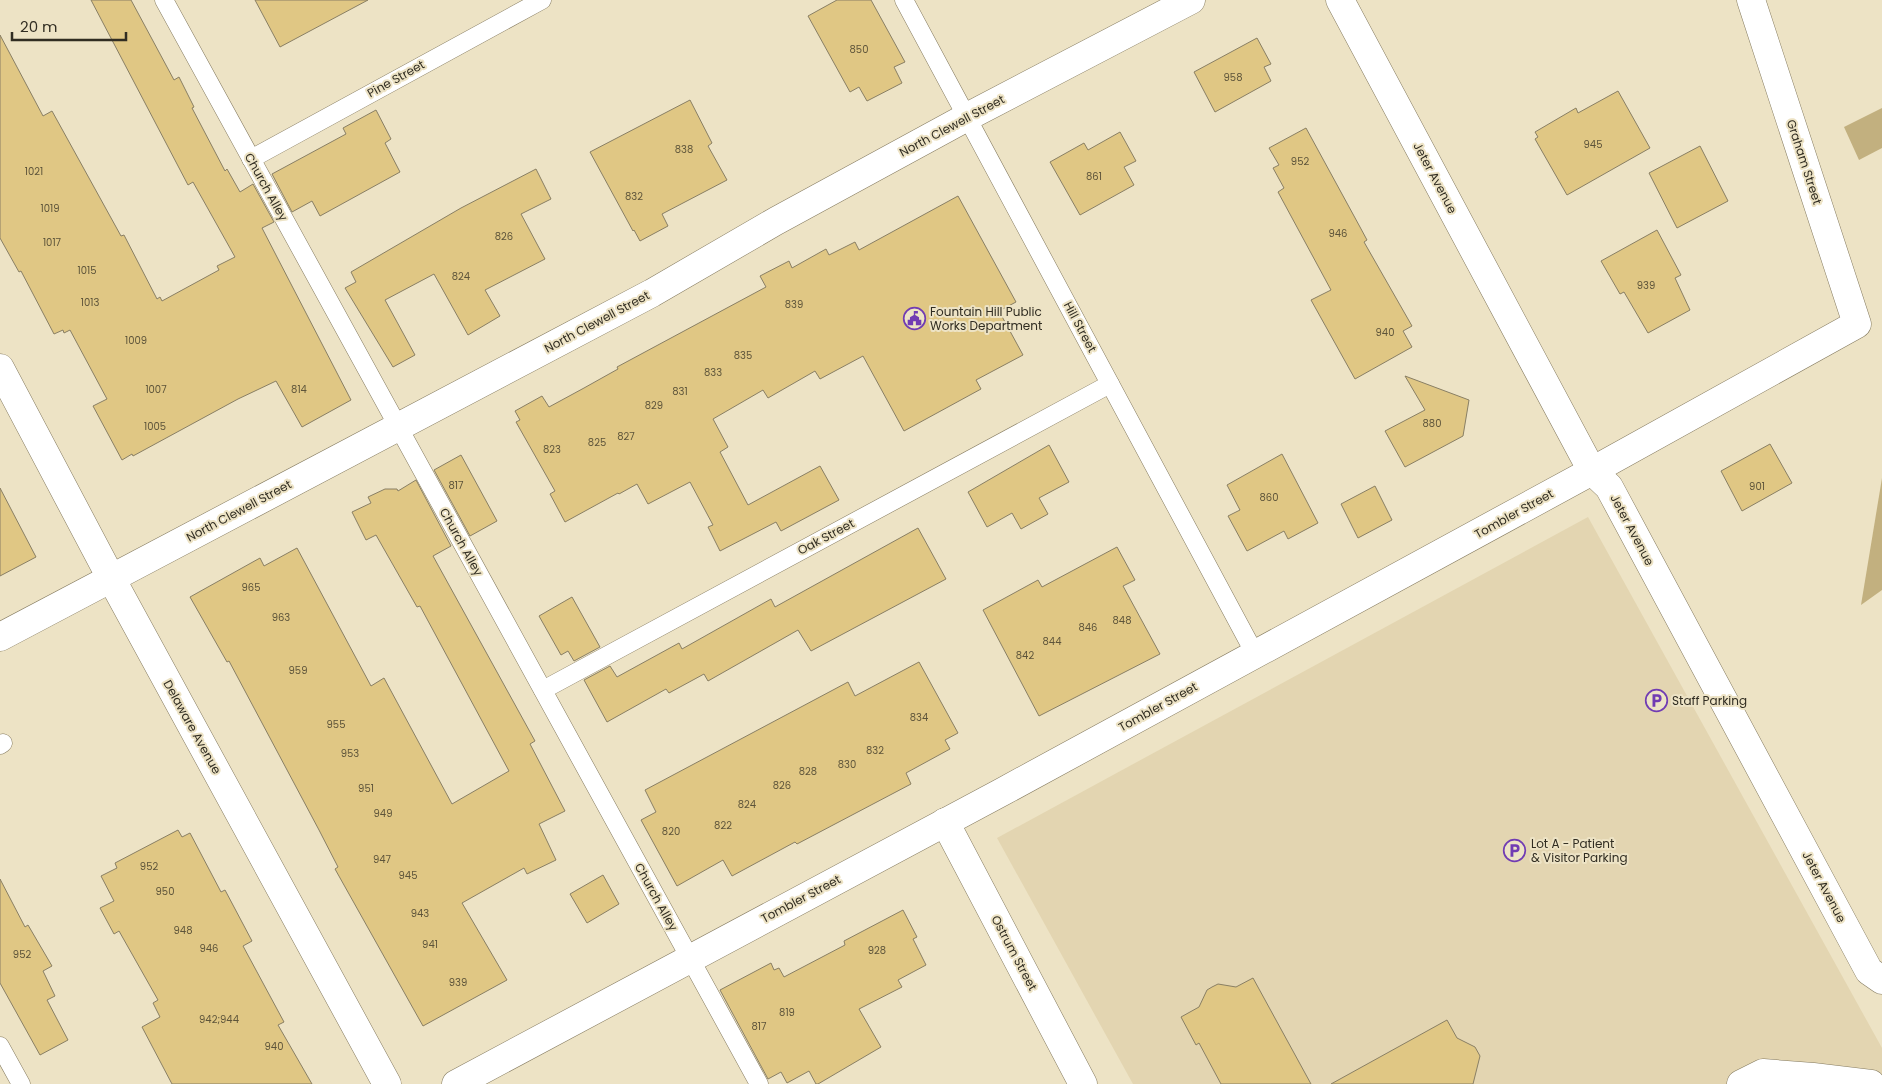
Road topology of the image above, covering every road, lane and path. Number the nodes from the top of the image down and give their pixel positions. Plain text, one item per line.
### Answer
1 (164, 0) edge
2 (542, 0) edge
3 (904, 0) edge
4 (1191, 0) edge
5 (1340, 0) edge
6 (1751, 0) edge
7 (967, 117) junction
8 (251, 159) junction
9 (1856, 324) joint
10 (0, 368) edge
11 (1110, 384) junction
12 (399, 428) junction
13 (1592, 471) junction
14 (111, 578) junction
15 (0, 637) edge
16 (1255, 654) junction
17 (542, 690) junction
18 (945, 822) junction
19 (690, 958) junction
20 (1882, 980) edge
21 (0, 1046) edge
22 (21, 1084) edge
23 (388, 1084) edge
24 (456, 1084) edge
25 (759, 1084) edge
26 (1083, 1084) edge
27 (1741, 1084) edge
28 (1871, 1084) edge

1 - 8 lane, Church Alley
2 - 8 lane, Pine Street
3 - 7 lane, Hill Street
4 - 7 street, North Clewell Street
5 - 13 street, Jeter Avenue
6 - 9 street, Graham Street
7 - 11 lane, Hill Street
7 - 12 street, North Clewell Street
8 - 12 lane, Church Alley
9 - 13 street, Tombler Street
10 - 14 street, Delaware Avenue
11 - 16 lane, Hill Street
11 - 17 lane, Oak Street
12 - 14 street, North Clewell Street
12 - 17 lane, Church Alley
13 - 16 street, Tombler Street
13 - 20 street, Jeter Avenue
14 - 15 street, North Clewell Street
14 - 23 street, Delaware Avenue
16 - 18 street, Tombler Street
17 - 19 lane, Church Alley
18 - 19 street, Tombler Street
18 - 26 street, Ostrum Street
19 - 24 street, Tombler Street
19 - 25 lane, Church Alley
21 - 22 lane
27 - 28 street

